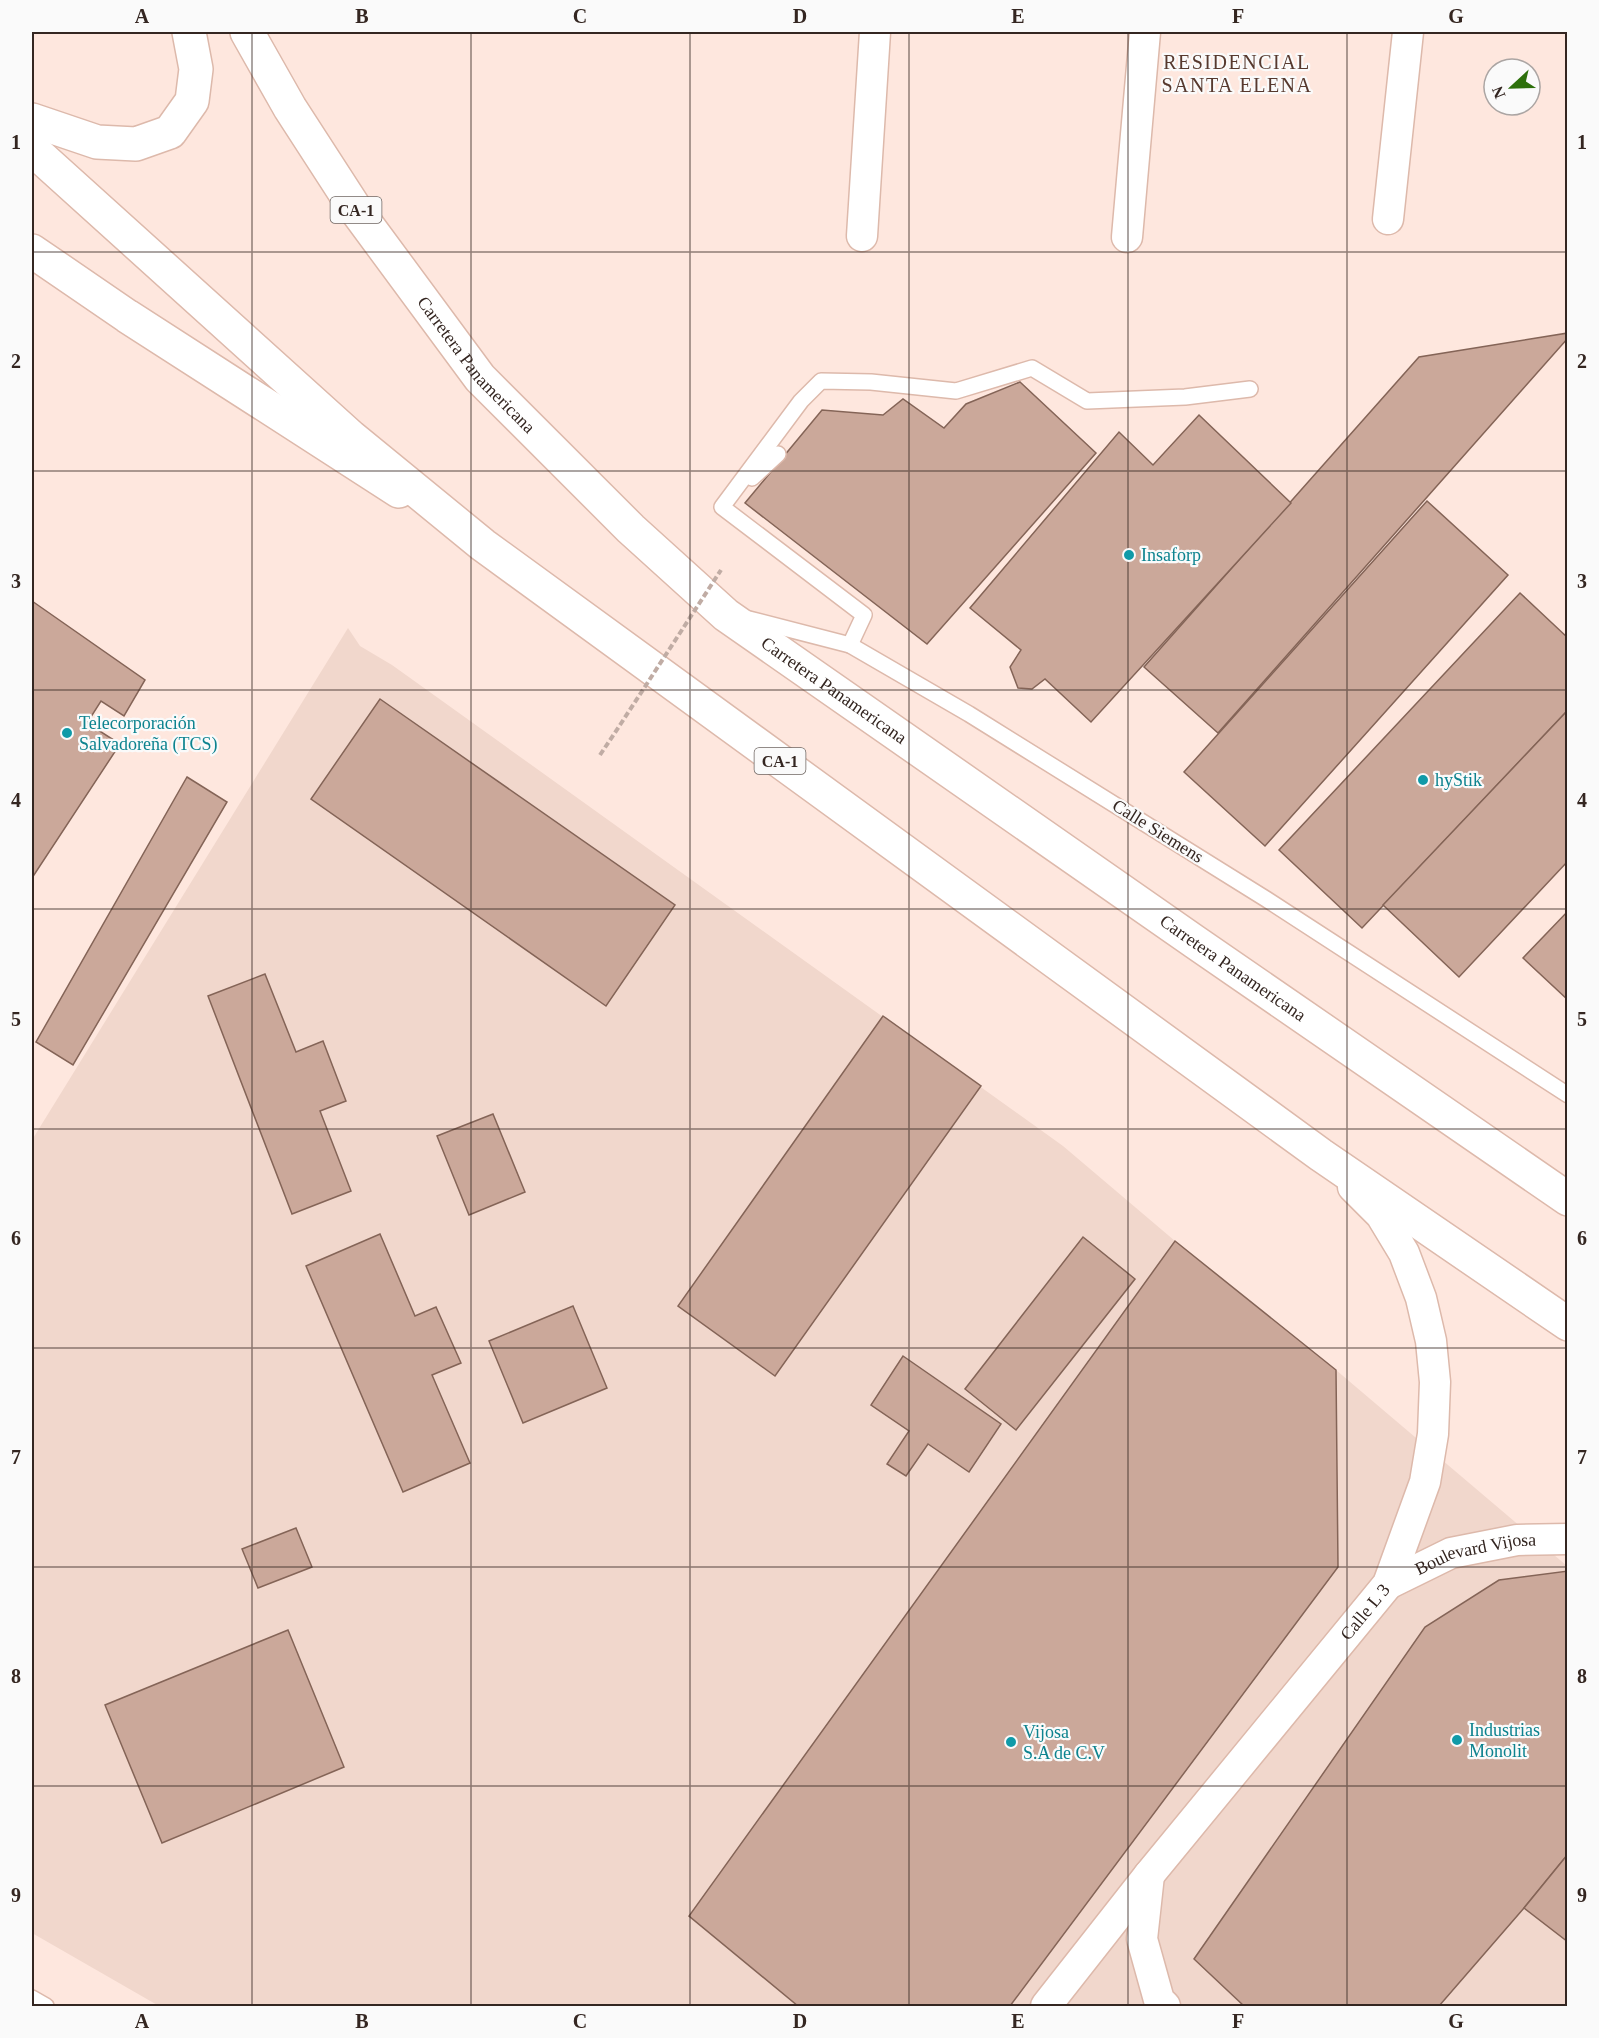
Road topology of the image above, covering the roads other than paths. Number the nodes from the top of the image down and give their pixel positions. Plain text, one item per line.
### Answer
1 (189, 32) edge
2 (247, 32) edge
3 (876, 32) edge
4 (1145, 32) edge
5 (1408, 32) edge
6 (32, 120) edge
7 (32, 149) edge
8 (1388, 219) dead end
9 (862, 236) dead end
10 (1127, 237) dead end
11 (32, 251) edge
12 (1250, 389) dead end
13 (778, 454) dead end
14 (722, 507) junction
15 (483, 545) junction
16 (726, 615) junction
17 (850, 645) junction
18 (1568, 1095) edge
19 (1321, 1155) junction
20 (1568, 1199) edge
21 (1568, 1324) edge
22 (1568, 1539) edge
23 (1388, 1584) junction
24 (1149, 1875) junction
25 (32, 1998) edge
26 (46, 2007) edge
27 (1046, 2007) edge
28 (1165, 2007) edge

1 - 6 main road
2 - 16 main road, Carretera Panamericana / CA-1
3 - 9 street
4 - 10 street
5 - 8 street
7 - 15 main road, CA-1
11 - 15 main road
12 - 14 lane
13 - 14 lane
14 - 17 lane
15 - 19 main road, CA-1
16 - 17 lane, Calle Siemens
16 - 20 main road, Carretera Panamericana / CA-1
17 - 18 lane, Calle Siemens
19 - 21 main road, CA-1
19 - 23 street, Calle L 3
22 - 23 street, Boulevard Vijosa
23 - 24 street, Calle L 3
24 - 27 street, Calle L 3
24 - 28 street
25 - 26 lane

